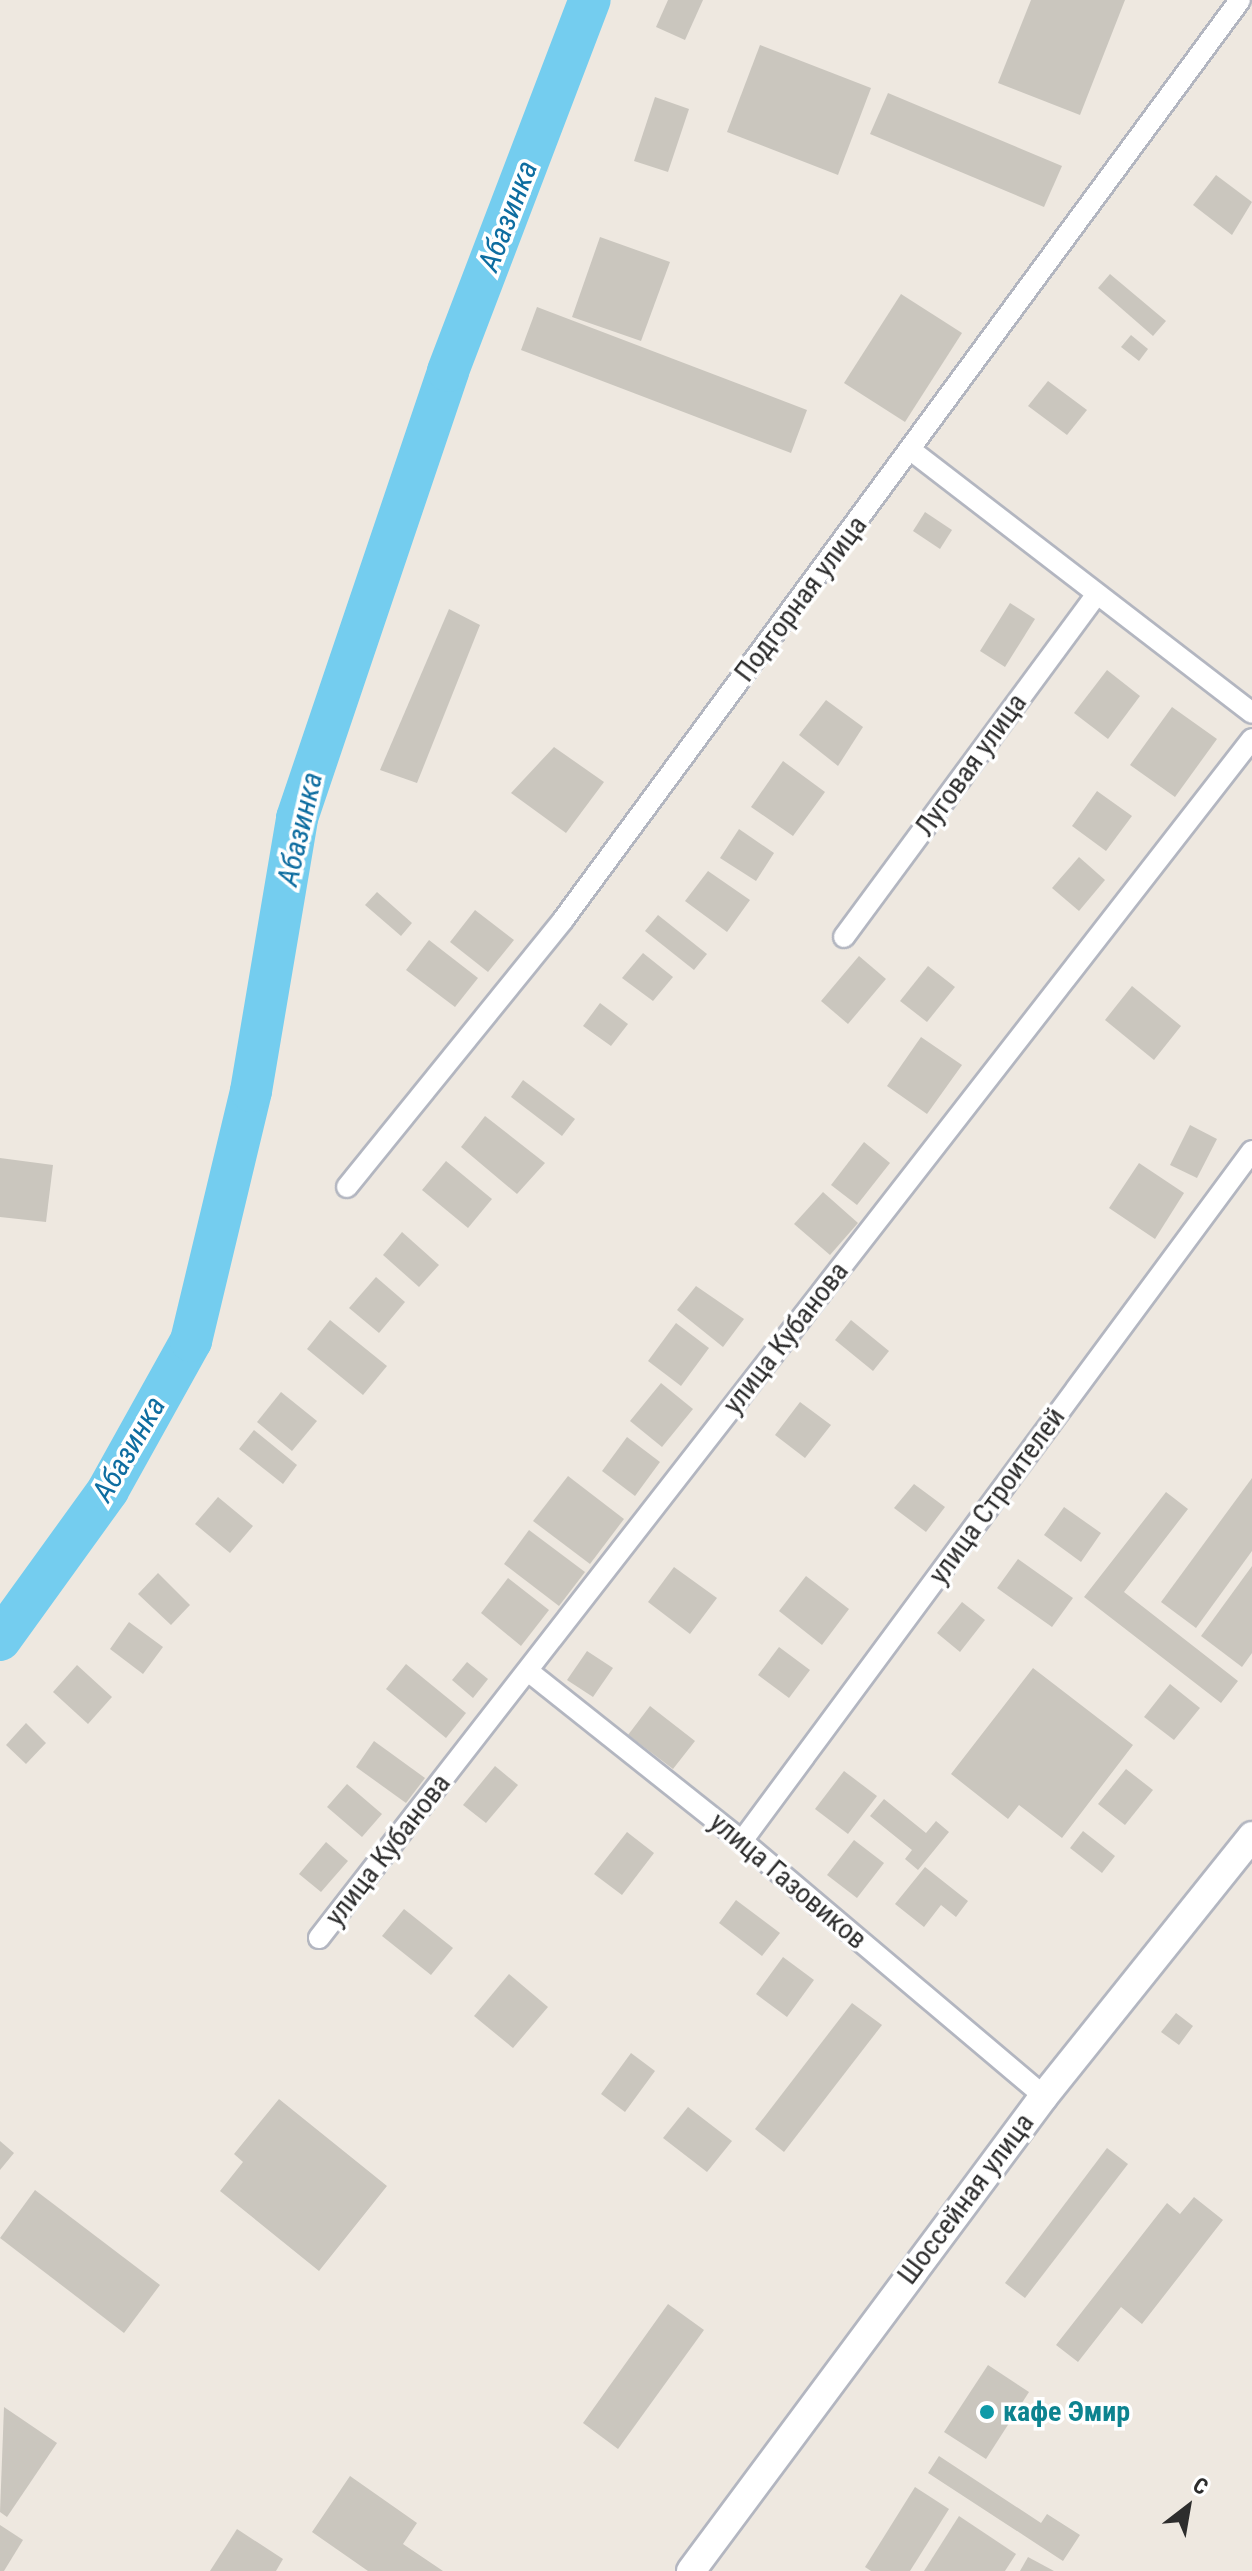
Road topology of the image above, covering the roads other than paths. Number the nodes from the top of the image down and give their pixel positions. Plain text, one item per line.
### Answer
1 (1240, 0) edge
2 (912, 451) junction
3 (1097, 594) junction
4 (1252, 713) edge
5 (1252, 739) edge
6 (844, 937) dead end
7 (1252, 1151) edge
8 (347, 1187) dead end
9 (528, 1671) junction
10 (1252, 1836) edge
11 (742, 1841) junction
12 (1252, 1850) edge
13 (319, 1938) dead end
14 (1044, 2096) junction
15 (691, 2571) edge
16 (703, 2571) edge

1 - 2 street, Подгорная улица
2 - 3 street
2 - 8 street, Подгорная улица
3 - 4 street
3 - 6 street, Луговая улица
5 - 9 street, улица Кубанова
7 - 11 street, улица Строителей
9 - 11 street, улица Газовиков
9 - 13 street, улица Кубанова
10 - 14 main road, Шоссейная улица
11 - 14 street, улица Газовиков
12 - 16 main road, Шоссейная улица
14 - 15 main road, Шоссейная улица

